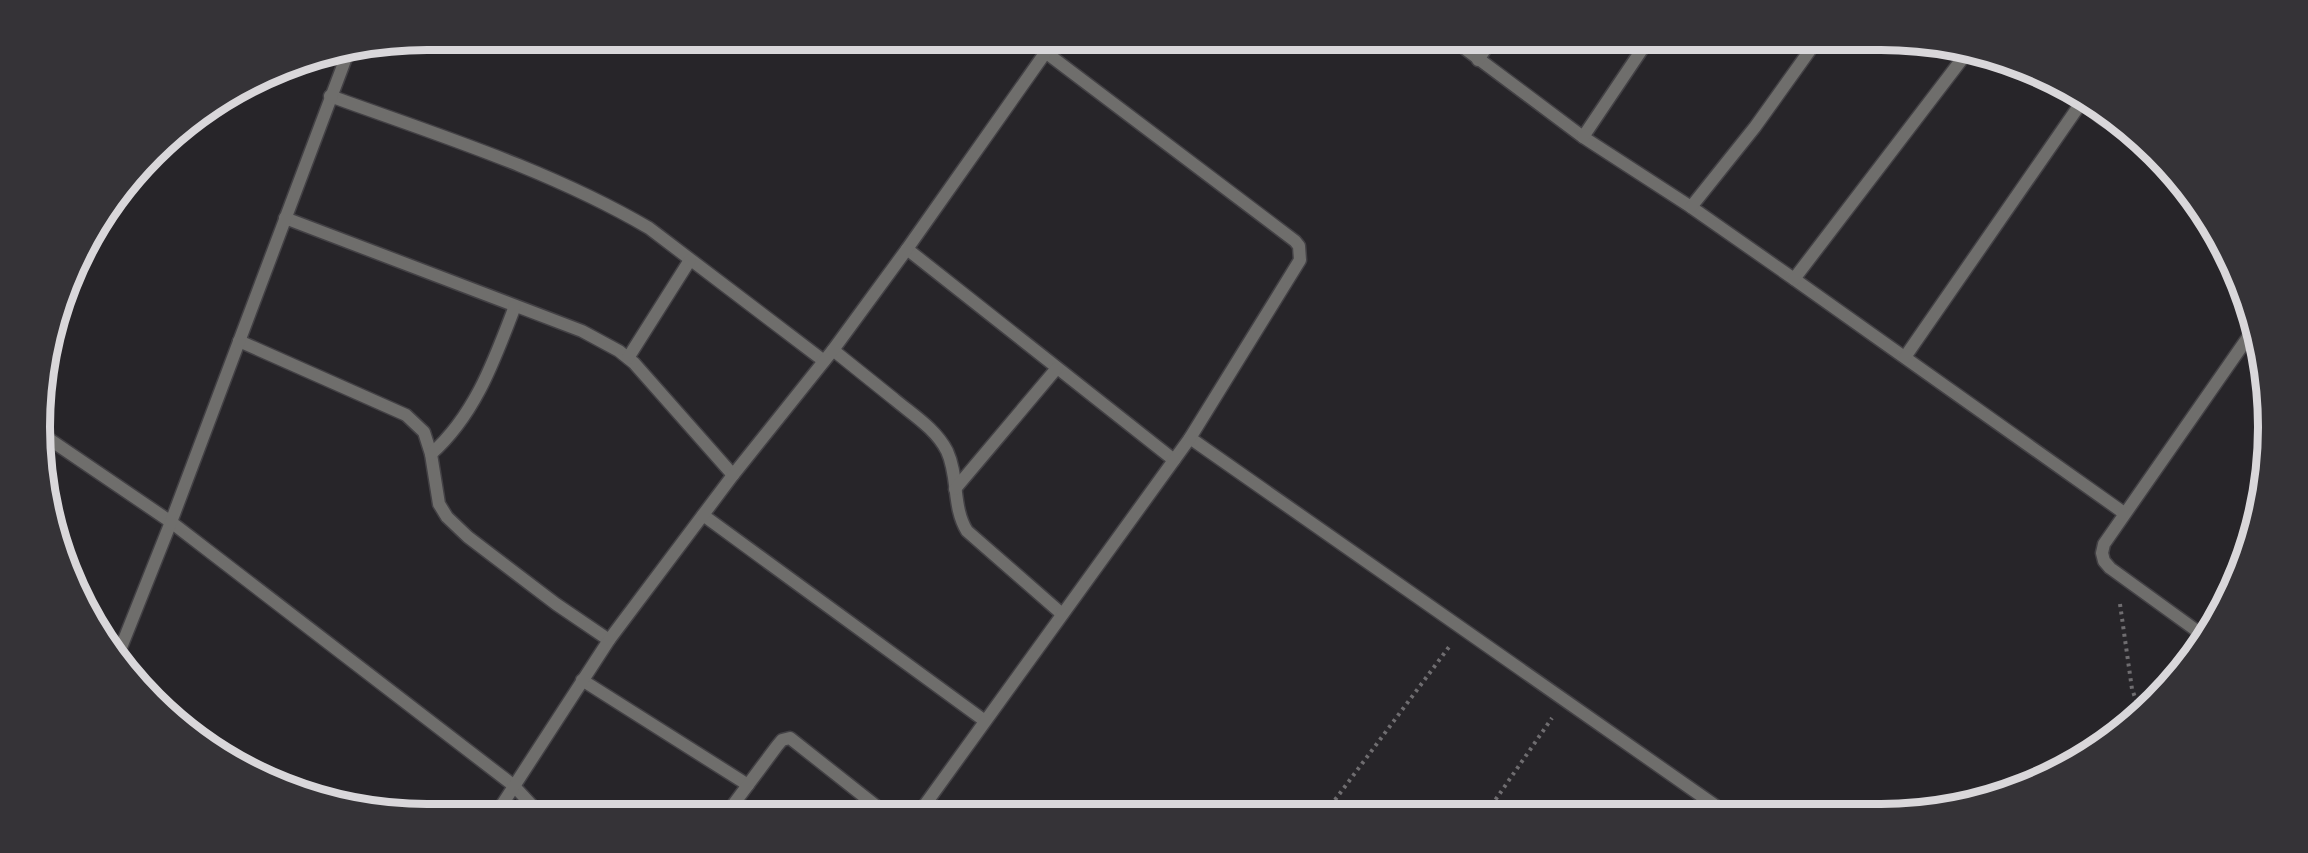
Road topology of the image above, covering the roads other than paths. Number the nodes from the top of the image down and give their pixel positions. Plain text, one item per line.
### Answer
1 (1041, 50) edge
2 (1046, 50) edge
3 (1466, 50) edge
4 (1485, 50) edge
5 (1642, 50) edge
6 (1810, 50) edge
7 (1044, 53) junction
8 (346, 59) edge
9 (1963, 59) edge
10 (1478, 60) junction
11 (330, 96) junction
12 (2076, 104) edge
13 (1583, 137) junction
14 (1691, 207) junction
15 (285, 218) junction
16 (907, 249) junction
17 (690, 260) junction
18 (1794, 279) junction
19 (515, 306) junction
20 (2248, 338) edge
21 (239, 341) junction
22 (833, 350) junction
23 (1905, 357) junction
24 (628, 358) junction
25 (824, 361) junction
26 (1057, 368) junction
27 (1190, 438) junction
28 (50, 440) edge
29 (431, 454) junction
30 (1174, 460) junction
31 (733, 475) junction
32 (955, 489) junction
33 (2124, 513) junction
34 (703, 515) junction
35 (171, 522) junction
36 (1062, 614) junction
37 (2198, 632) edge
38 (609, 640) junction
39 (121, 647) edge
40 (582, 680) junction
41 (985, 721) junction
42 (513, 785) junction
43 (748, 785) junction
44 (502, 804) edge
45 (531, 804) edge
46 (734, 804) edge
47 (874, 804) edge
48 (925, 804) edge
49 (1713, 804) edge

1 - 7 street
2 - 7 street
3 - 10 street
4 - 10 street
5 - 13 street
6 - 14 street
7 - 16 street
7 - 27 street
8 - 11 street
9 - 18 street
10 - 13 street
11 - 15 street
11 - 17 street
12 - 23 street
13 - 14 street
14 - 18 street
15 - 19 street
15 - 21 street
16 - 22 street
16 - 26 street
17 - 24 street
17 - 25 street
18 - 23 street
19 - 24 street
19 - 29 street
20 - 33 street
21 - 29 street
21 - 35 street
22 - 25 street
22 - 32 street
23 - 33 street
24 - 31 street
25 - 31 street
26 - 30 street
26 - 32 street
27 - 30 street
27 - 49 street
28 - 35 street
29 - 38 street
30 - 36 street
31 - 34 street
32 - 36 street
33 - 37 street
34 - 38 street
34 - 41 street
35 - 39 street
35 - 42 street
36 - 41 street
38 - 40 street
40 - 42 street
40 - 43 street
41 - 48 street
42 - 44 street
42 - 45 street
43 - 46 street
43 - 47 street

